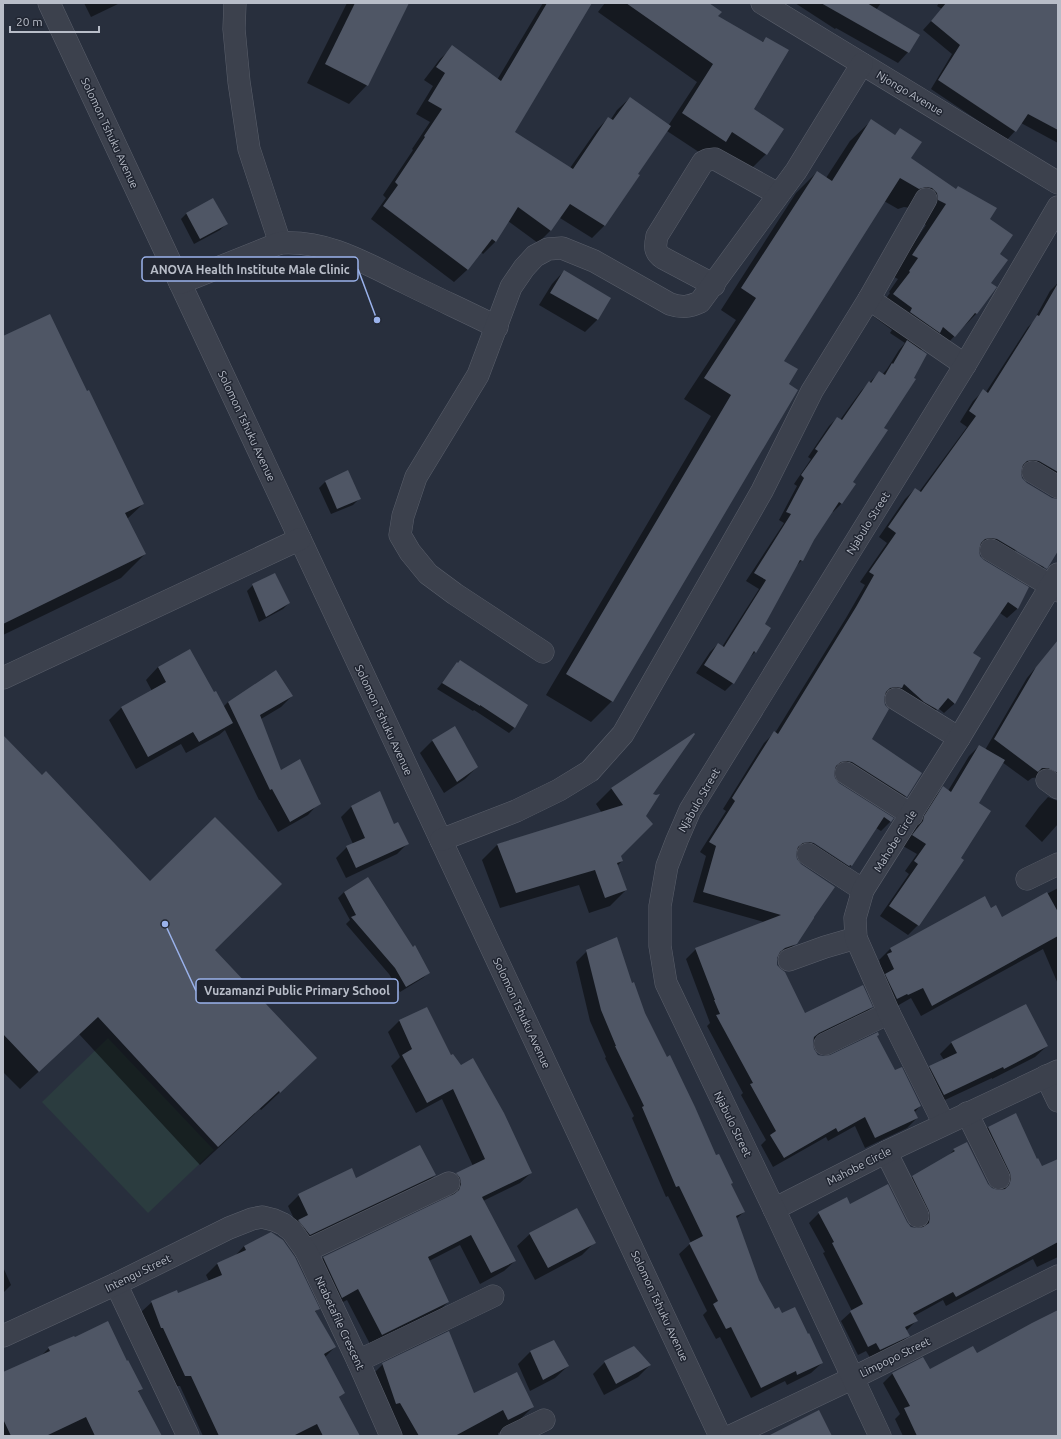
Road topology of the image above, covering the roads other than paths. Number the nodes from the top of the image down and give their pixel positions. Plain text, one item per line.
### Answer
1 (49, 3) edge
2 (235, 3) edge
3 (762, 3) edge
4 (862, 64) junction
5 (1058, 183) edge
6 (778, 194) junction
7 (926, 199) dead end
8 (1058, 207) edge
9 (280, 243) junction
10 (180, 283) junction
11 (714, 285) junction
12 (869, 299) junction
13 (497, 327) junction
14 (965, 366) junction
15 (1033, 472) dead end
16 (1058, 487) edge
17 (300, 539) junction
18 (991, 550) dead end
19 (1056, 584) edge
20 (543, 652) dead end
21 (3, 678) edge
22 (896, 699) dead end
23 (960, 738) junction
24 (846, 774) dead end
25 (912, 815) junction
26 (441, 840) junction
27 (808, 854) dead end
28 (1058, 864) edge
29 (1027, 879) dead end
30 (863, 890) junction
31 (856, 938) junction
32 (789, 960) dead end
33 (888, 1012) junction
34 (825, 1044) dead end
35 (1052, 1073) edge
36 (1058, 1101) edge
37 (967, 1113) junction
38 (944, 1124) junction
39 (886, 1152) junction
40 (998, 1178) dead end
41 (449, 1184) dead end
42 (774, 1209) junction
43 (918, 1216) dead end
44 (274, 1220) joint
45 (306, 1251) junction
46 (1058, 1276) edge
47 (116, 1284) junction
48 (493, 1296) dead end
49 (3, 1336) edge
50 (358, 1361) junction
51 (852, 1378) junction
52 (544, 1420) dead end
53 (188, 1436) edge
54 (391, 1436) edge
55 (511, 1436) edge
56 (720, 1436) edge
57 (731, 1436) edge
58 (880, 1436) edge

1 - 10 street, Solomon Tshuku Avenue
2 - 9 street
3 - 4 street, Njongo Avenue
4 - 5 street, Njongo Avenue
4 - 6 street
6 - 11 street
6 - 11 street
7 - 12 street
8 - 14 street, Njabulo Street
9 - 10 street
9 - 13 street
10 - 17 street, Solomon Tshuku Avenue
11 - 13 street
12 - 14 street
12 - 26 street
13 - 20 street
14 - 42 street, Njabulo Street
15 - 16 street
17 - 21 street
17 - 26 street, Solomon Tshuku Avenue
18 - 19 street
19 - 23 street, Mahobe Circle
22 - 23 street
23 - 25 street, Mahobe Circle
24 - 25 street
25 - 30 street, Mahobe Circle
26 - 56 street, Solomon Tshuku Avenue
27 - 30 street
28 - 29 street
30 - 31 street, Mahobe Circle
31 - 32 street
31 - 33 street, Mahobe Circle
33 - 34 street
33 - 38 street, Mahobe Circle
35 - 36 street
35 - 37 street, Mahobe Circle
37 - 38 street, Mahobe Circle
37 - 40 street
38 - 39 street, Mahobe Circle
39 - 42 street, Mahobe Circle
39 - 43 street
41 - 45 street
42 - 51 street, Njabulo Street
44 - 45 street, Ntabetafile Crescent
44 - 47 street, Intengu Street
45 - 50 street, Ntabetafile Crescent
46 - 51 street, Limpopo Street
47 - 49 street, Intengu Street
47 - 53 street
48 - 50 street
50 - 54 street, Ntabetafile Crescent
51 - 57 street, Limpopo Street
51 - 58 street, Njabulo Street
52 - 55 street

